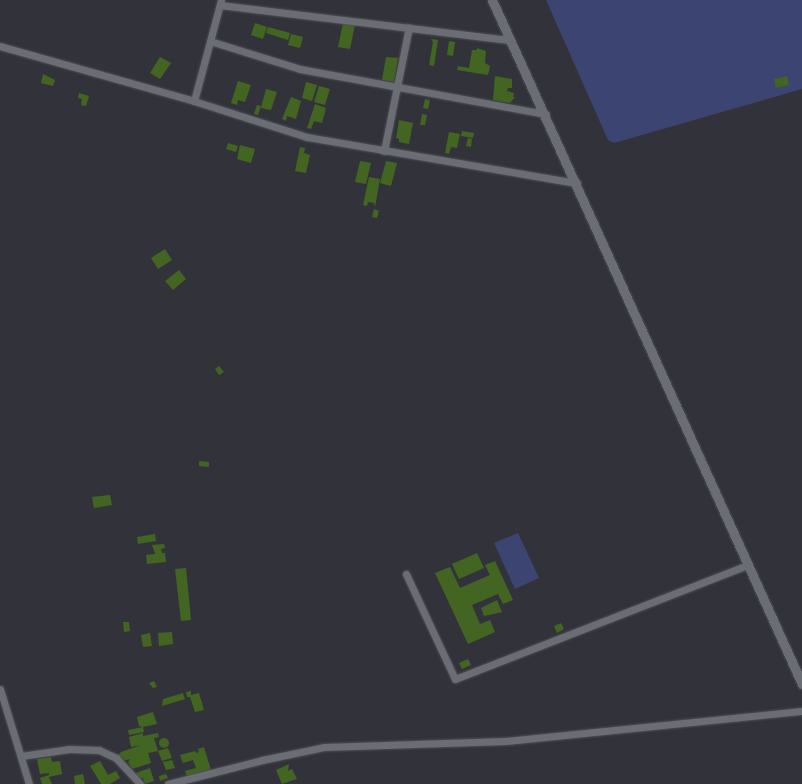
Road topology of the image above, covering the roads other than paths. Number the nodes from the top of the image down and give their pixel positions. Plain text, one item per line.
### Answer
1 (492, 0) edge
2 (221, 2) edge
3 (409, 27) junction
4 (511, 40) junction
5 (210, 41) junction
6 (0, 46) edge
7 (397, 88) junction
8 (194, 101) junction
9 (546, 114) junction
10 (384, 151) junction
11 (577, 183) junction
12 (748, 565) junction
13 (406, 574) dead end
14 (802, 684) edge
15 (0, 689) edge
16 (802, 711) edge
17 (21, 756) junction
18 (29, 784) edge
19 (140, 784) edge
20 (168, 784) edge

1 - 4 street
2 - 3 street
2 - 5 street
3 - 4 street
3 - 7 street
4 - 9 street
5 - 7 street
5 - 8 street
6 - 8 street
7 - 9 street
7 - 10 street
8 - 10 street
9 - 11 street
10 - 11 street
11 - 12 street
12 - 13 street
12 - 14 street
15 - 17 street
16 - 20 street
17 - 18 street
17 - 19 street

